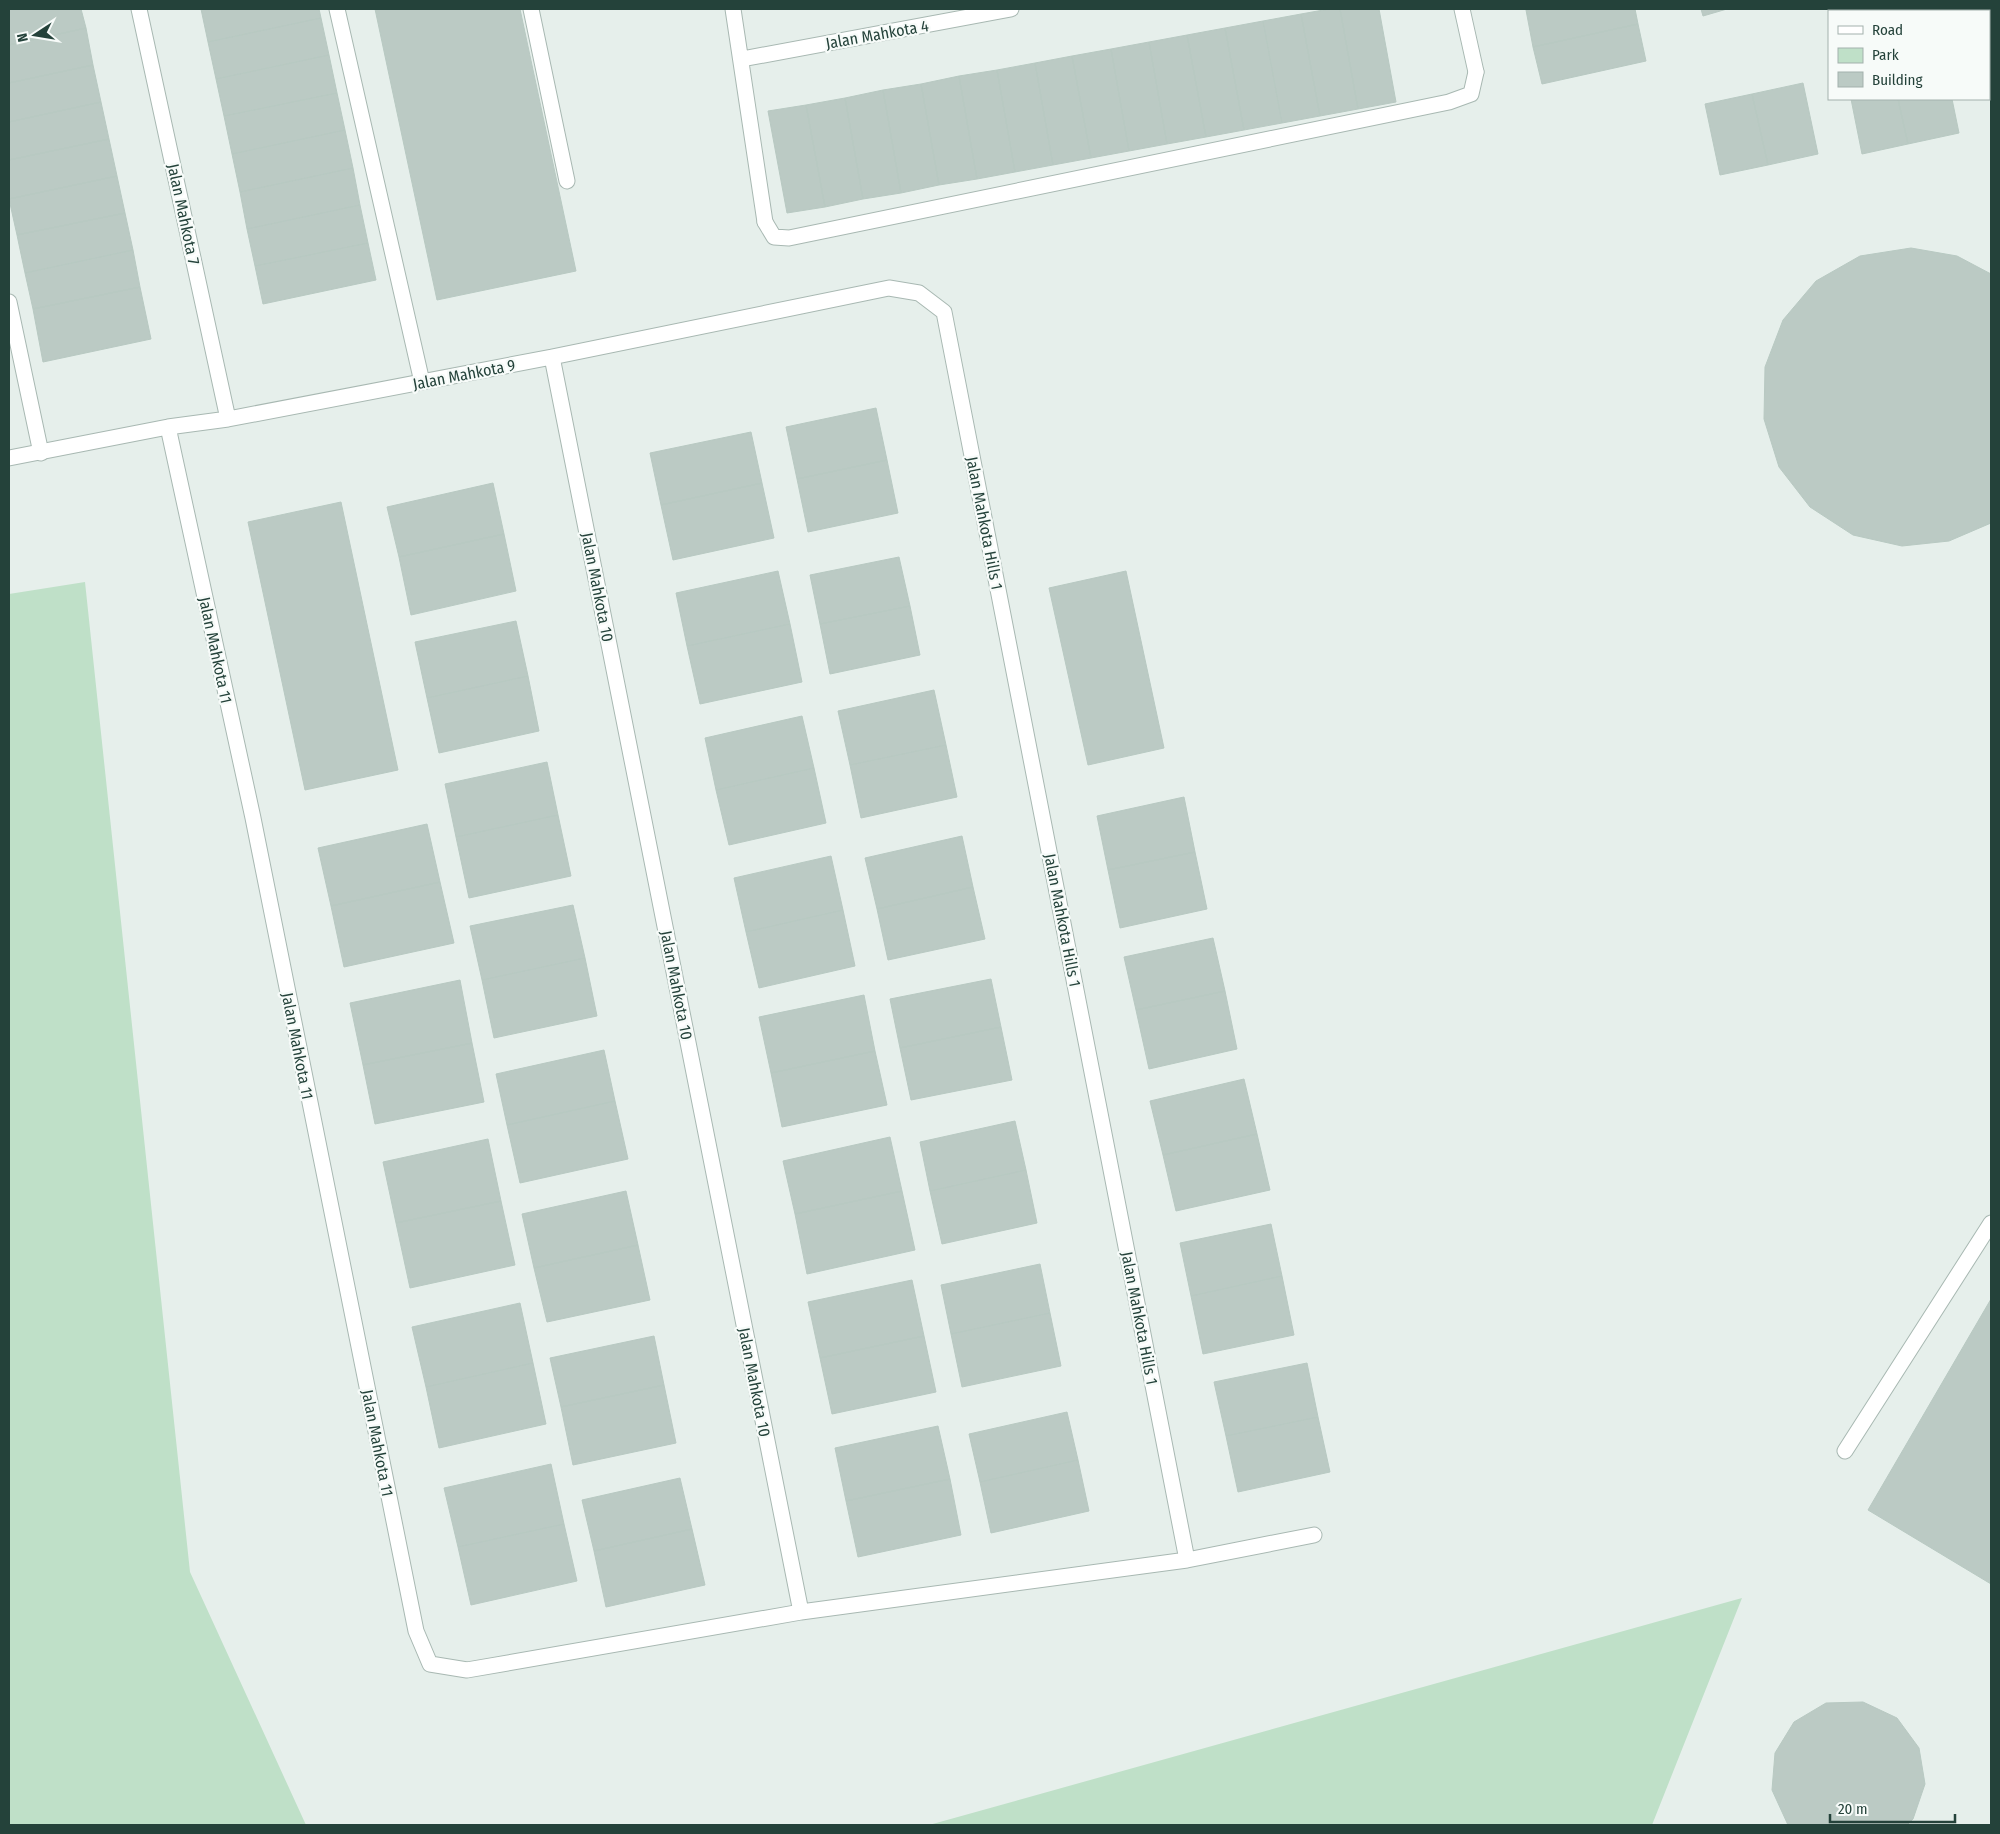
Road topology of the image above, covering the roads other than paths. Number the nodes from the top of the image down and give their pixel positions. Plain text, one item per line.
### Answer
1 (139, 9) edge
2 (337, 9) edge
3 (531, 9) edge
4 (733, 9) edge
5 (1011, 9) edge
6 (1462, 9) edge
7 (742, 59) junction
8 (567, 182) dead end
9 (919, 293) joint
10 (9, 302) edge
11 (552, 357) junction
12 (422, 382) junction
13 (228, 419) junction
14 (168, 427) junction
15 (40, 453) junction
16 (9, 458) edge
17 (1991, 1224) edge
18 (1844, 1451) dead end
19 (1314, 1535) dead end
20 (1187, 1560) junction
21 (801, 1612) junction

1 - 13 street, Jalan Mahkota 7
2 - 12 street
3 - 8 street
4 - 7 street
5 - 7 street, Jalan Mahkota 4
6 - 7 street
9 - 11 street, Jalan Mahkota 9
9 - 20 street, Jalan Mahkota Hills 1
10 - 15 street
11 - 12 street, Jalan Mahkota 9
11 - 21 street, Jalan Mahkota 10
12 - 13 street, Jalan Mahkota 9
13 - 14 street, Jalan Mahkota 9
14 - 15 street, Jalan Mahkota 9
14 - 21 street, Jalan Mahkota 11
15 - 16 street, Jalan Mahkota 9
17 - 18 street
19 - 20 street
20 - 21 street

